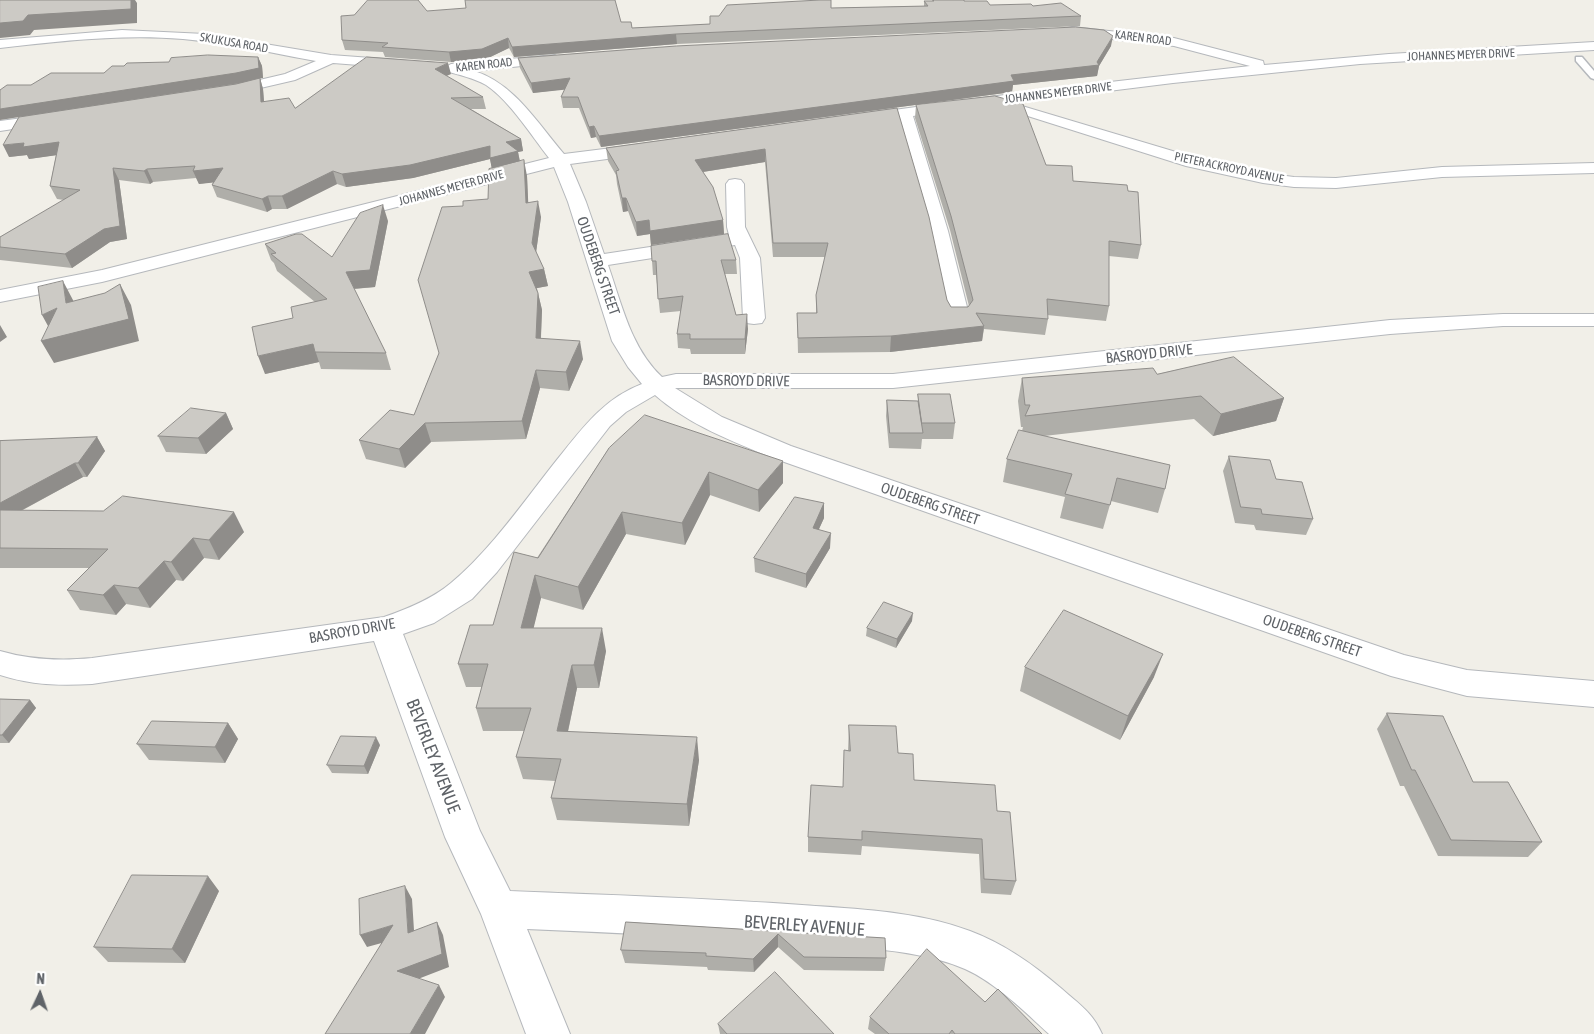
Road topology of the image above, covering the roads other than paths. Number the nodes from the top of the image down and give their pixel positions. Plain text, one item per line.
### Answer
1 (1060, 31) edge
2 (0, 46) edge
3 (1594, 46) edge
4 (567, 58) edge
5 (1579, 59) dead end
6 (331, 60) junction
7 (411, 64) edge
8 (443, 68) joint
9 (1272, 68) junction
10 (1594, 76) edge
11 (210, 94) edge
12 (991, 101) junction
13 (904, 113) junction
14 (66, 117) edge
15 (844, 121) edge
16 (0, 126) edge
17 (657, 147) edge
18 (560, 160) junction
19 (1594, 168) edge
20 (735, 184) dead end
21 (740, 239) junction
22 (596, 261) junction
23 (0, 296) edge
24 (958, 315) edge
25 (754, 318) dead end
26 (1594, 320) edge
27 (656, 386) junction
28 (385, 628) junction
29 (0, 663) edge
30 (1594, 694) edge
31 (499, 909) junction
32 (548, 1034) edge
33 (1080, 1034) edge

1 - 9 street, KAREN ROAD
2 - 6 street, SKUKUSA ROAD
3 - 9 street, JOHANNES MEYER DRIVE
4 - 8 street, KAREN ROAD
5 - 10 lane
6 - 7 street
6 - 11 street
8 - 18 street, OUDEBERG STREET
9 - 12 street, JOHANNES MEYER DRIVE
12 - 13 street, JOHANNES MEYER DRIVE
12 - 19 street, PIETER ACKROYD AVENUE
13 - 15 street, JOHANNES MEYER DRIVE
13 - 24 street
14 - 16 street
17 - 18 street, JOHANNES MEYER DRIVE
18 - 22 street, OUDEBERG STREET
18 - 23 street, JOHANNES MEYER DRIVE
20 - 21 street
21 - 22 street
21 - 25 street
22 - 27 street, OUDEBERG STREET
26 - 27 street, BASROYD DRIVE
27 - 28 street, BASROYD DRIVE
27 - 30 street, OUDEBERG STREET
28 - 29 street, BASROYD DRIVE
28 - 31 street, BEVERLEY AVENUE
31 - 32 street, BEVERLEY AVENUE
31 - 33 street, BEVERLEY AVENUE

